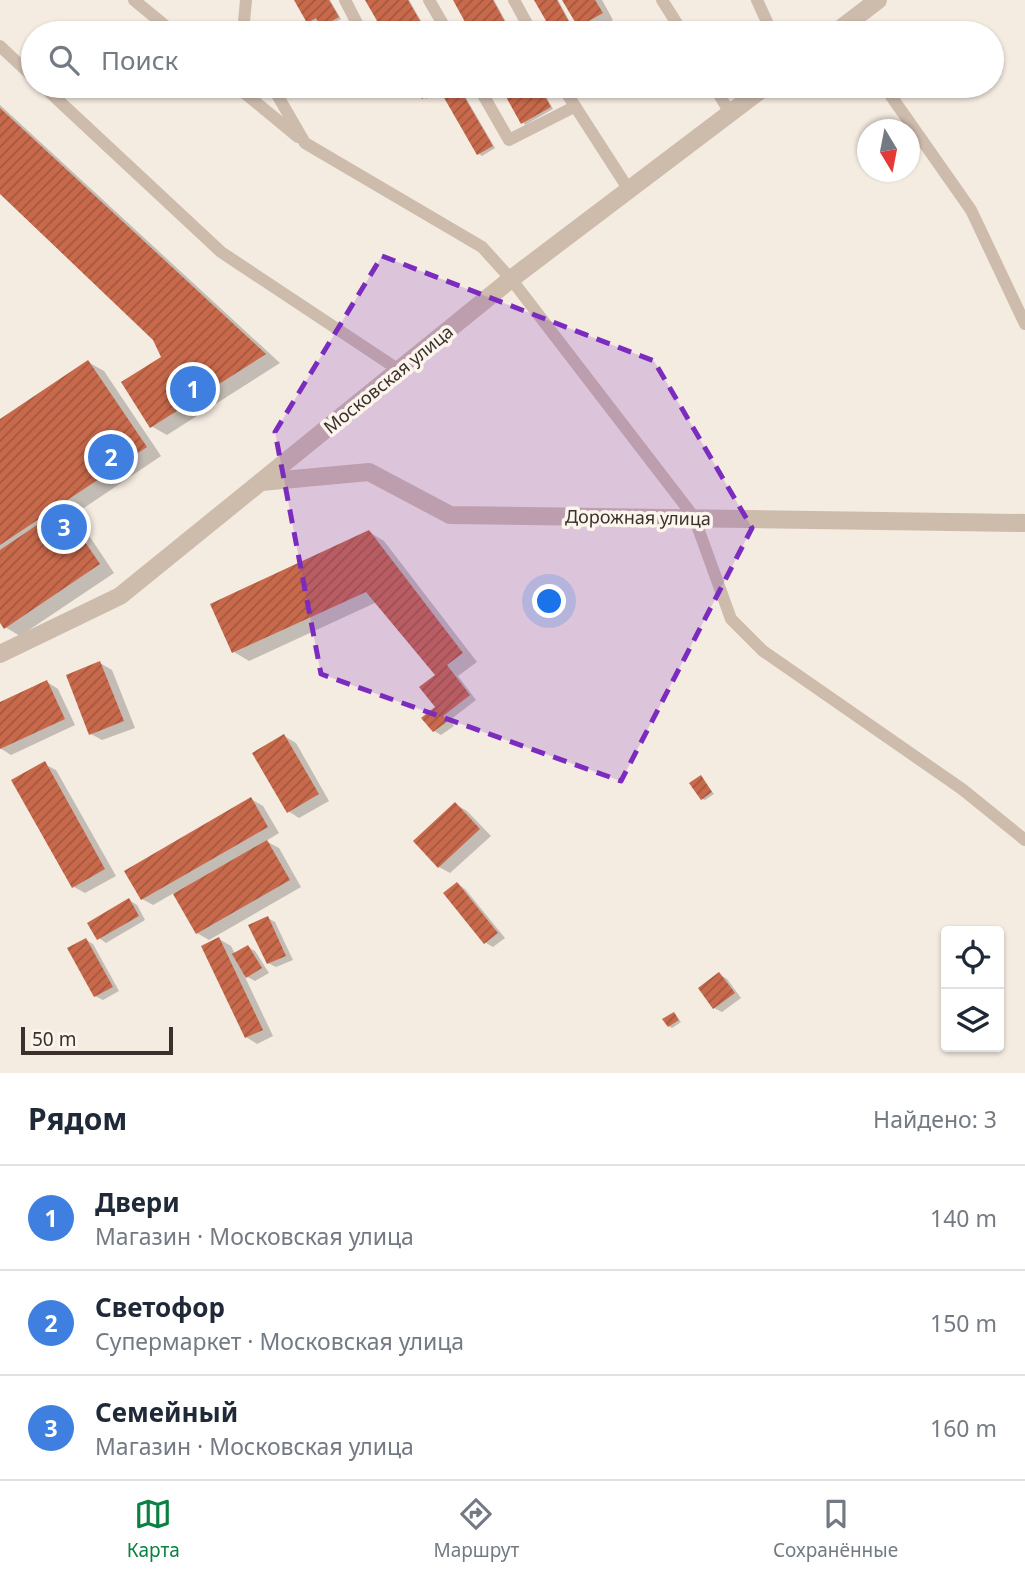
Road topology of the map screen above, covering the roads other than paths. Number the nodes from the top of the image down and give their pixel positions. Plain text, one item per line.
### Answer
1 (134, 0) edge
2 (246, 0) edge
3 (345, 0) edge
4 (429, 0) edge
5 (513, 0) edge
6 (662, 0) edge
7 (757, 0) edge
8 (878, 0) edge
9 (159, 21) edge
10 (244, 21) edge
11 (356, 21) edge
12 (441, 21) edge
13 (526, 21) edge
14 (675, 21) edge
15 (767, 21) edge
16 (854, 21) edge
17 (0, 46) edge
18 (21, 66) edge
19 (56, 98) edge
20 (251, 98) edge
21 (283, 98) edge
22 (485, 98) edge
23 (569, 98) edge
24 (721, 98) edge
25 (750, 98) edge
26 (892, 98) edge
27 (574, 107) junction
28 (730, 113) junction
29 (305, 143) junction
30 (629, 190) junction
31 (511, 279) junction
32 (1025, 324) edge
33 (399, 370) junction
34 (261, 482) junction
35 (694, 517) junction
36 (1025, 523) edge
37 (0, 654) edge
38 (1025, 840) edge

1 - 9 lane
2 - 10 lane
3 - 11 lane
4 - 12 lane
5 - 13 lane
6 - 14 lane
7 - 15 lane
8 - 16 street
17 - 18 lane
19 - 33 lane
20 - 29 lane
21 - 29 lane
22 - 27 lane
23 - 27 lane
24 - 28 lane
25 - 28 street, Московская улица
26 - 32 lane
27 - 30 lane
28 - 30 street, Московская улица
29 - 31 lane
30 - 31 street, Московская улица
31 - 33 street, Московская улица
31 - 35 lane
33 - 34 street, Московская улица
34 - 35 street, Дорожная улица
34 - 37 street, Московская улица
35 - 36 street, Дорожная улица
35 - 38 lane

